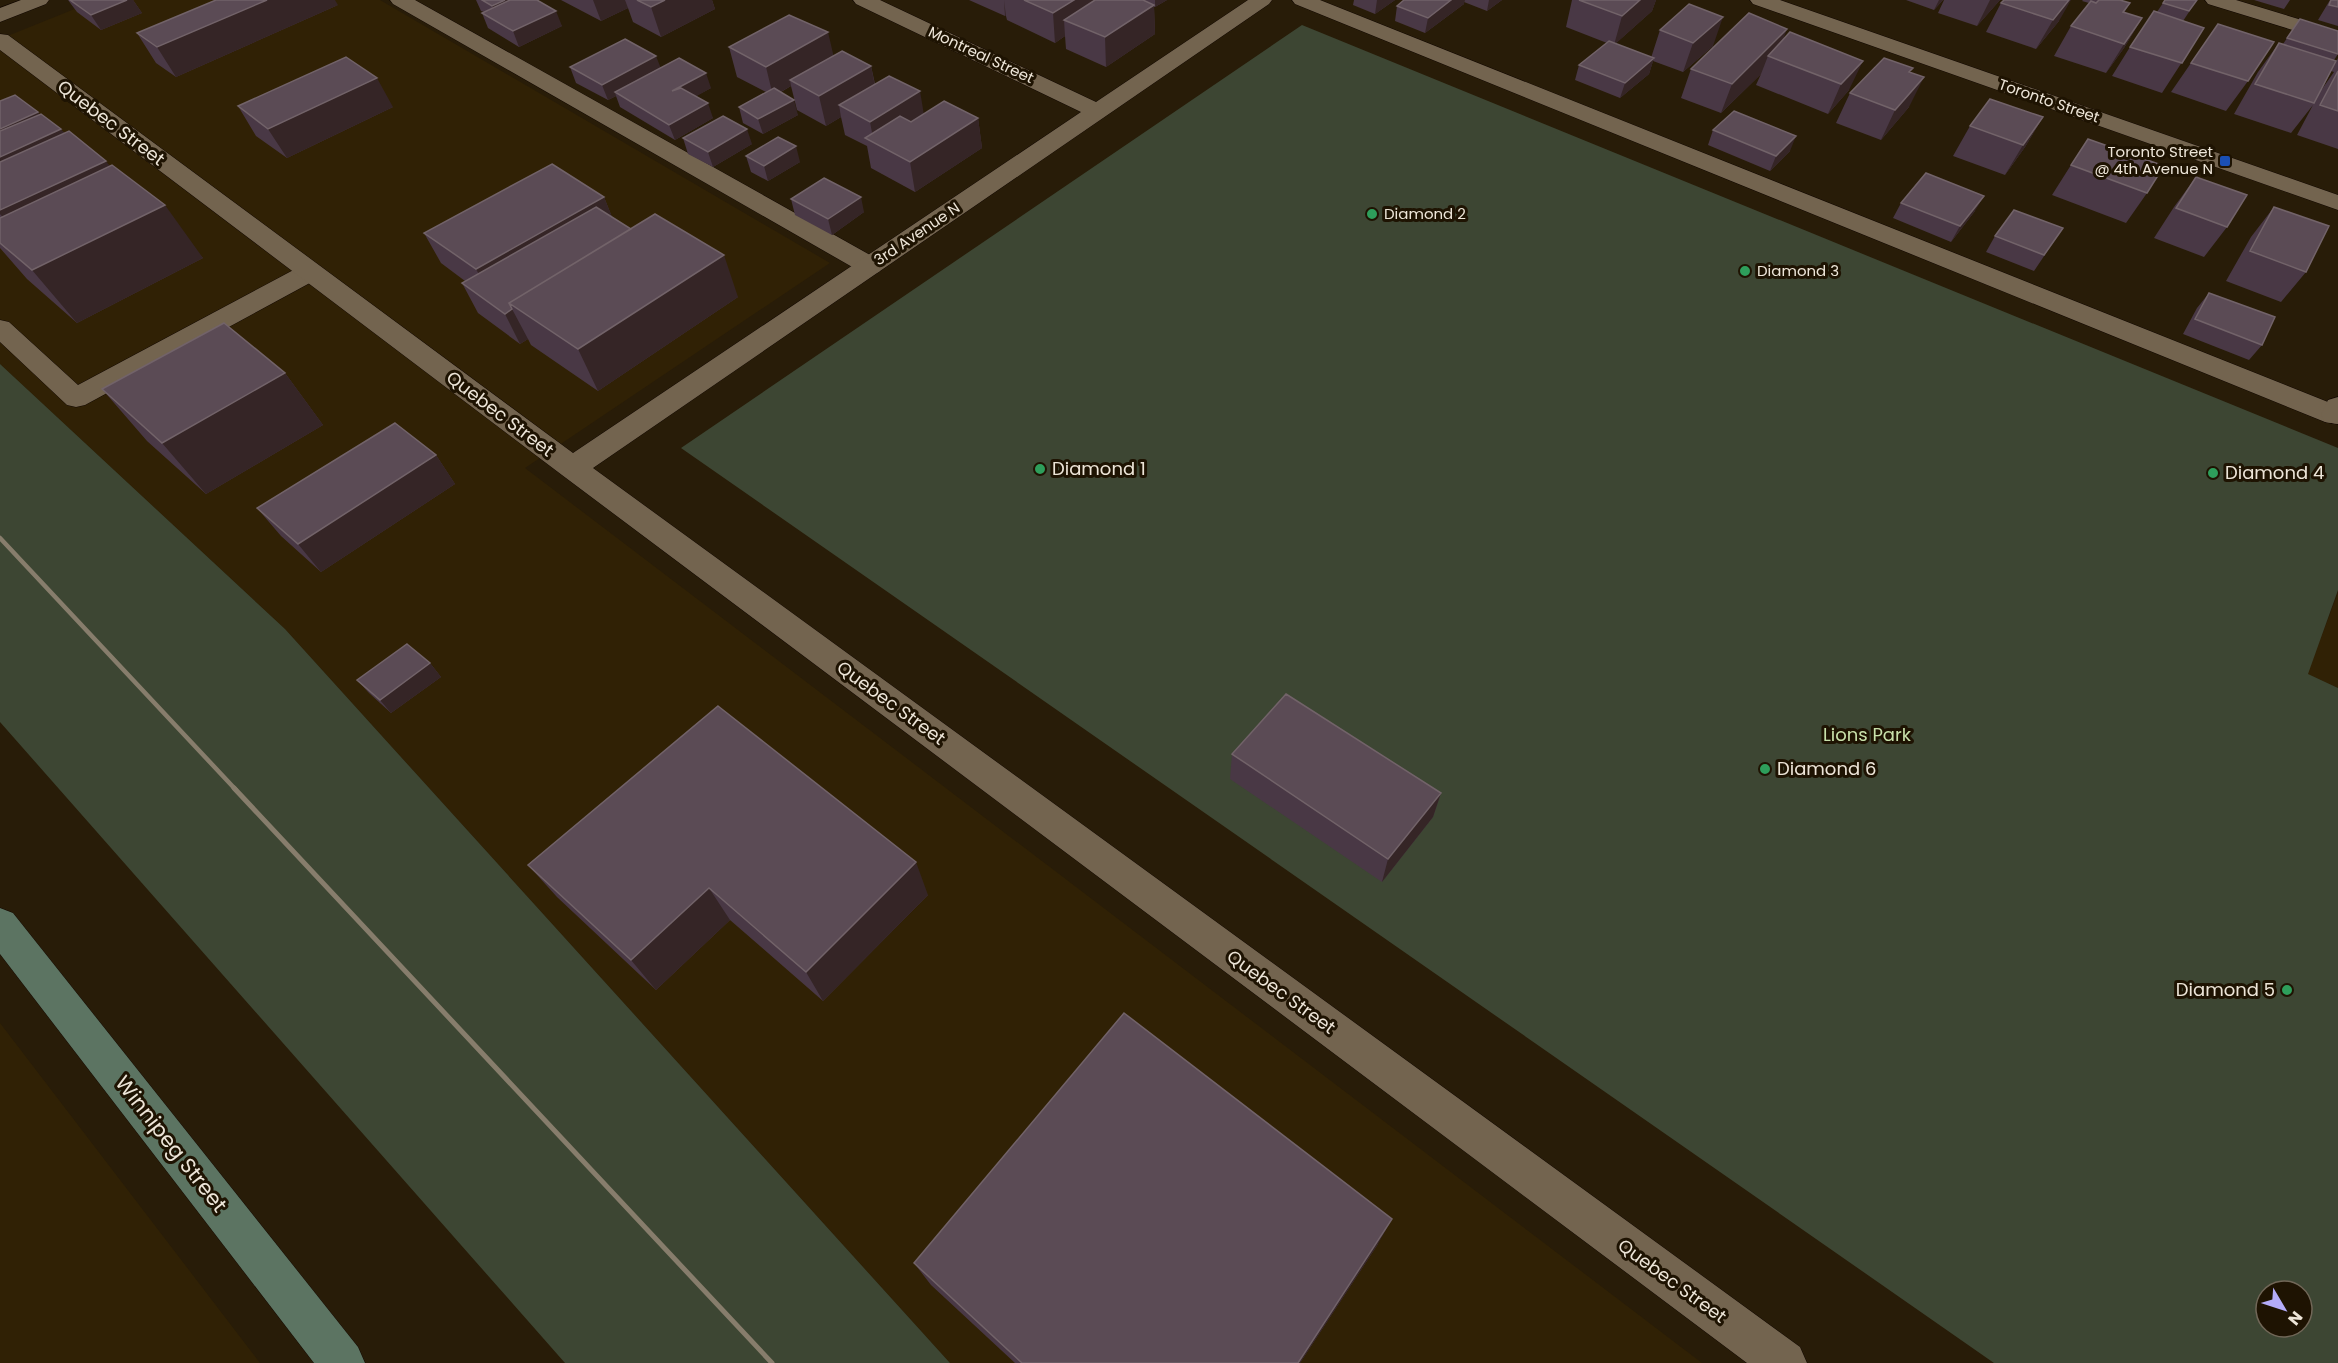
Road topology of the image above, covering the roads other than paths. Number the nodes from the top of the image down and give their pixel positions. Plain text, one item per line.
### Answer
1 (39, 0) edge
2 (400, 0) edge
3 (863, 0) edge
4 (1262, 0) edge
5 (1302, 0) edge
6 (1760, 0) edge
7 (2215, 0) edge
8 (0, 16) edge
9 (2338, 38) edge
10 (0, 40) edge
11 (1098, 111) junction
12 (2338, 203) edge
13 (870, 266) junction
14 (310, 272) junction
15 (0, 328) edge
16 (2336, 411) edge
17 (572, 468) junction
18 (0, 926) edge
19 (342, 1363) edge
20 (1784, 1363) edge

1 - 8 street
2 - 13 lane
3 - 11 street, Montreal Street
4 - 11 street, 3rd Avenue N
5 - 16 lane
6 - 12 street, Toronto Street
7 - 9 lane
10 - 14 street, Quebec Street
11 - 13 street, 3rd Avenue N
13 - 17 street, 3rd Avenue N
14 - 15 lane
14 - 17 street, Quebec Street
17 - 20 street, Quebec Street
18 - 19 main road, Winnipeg Street

